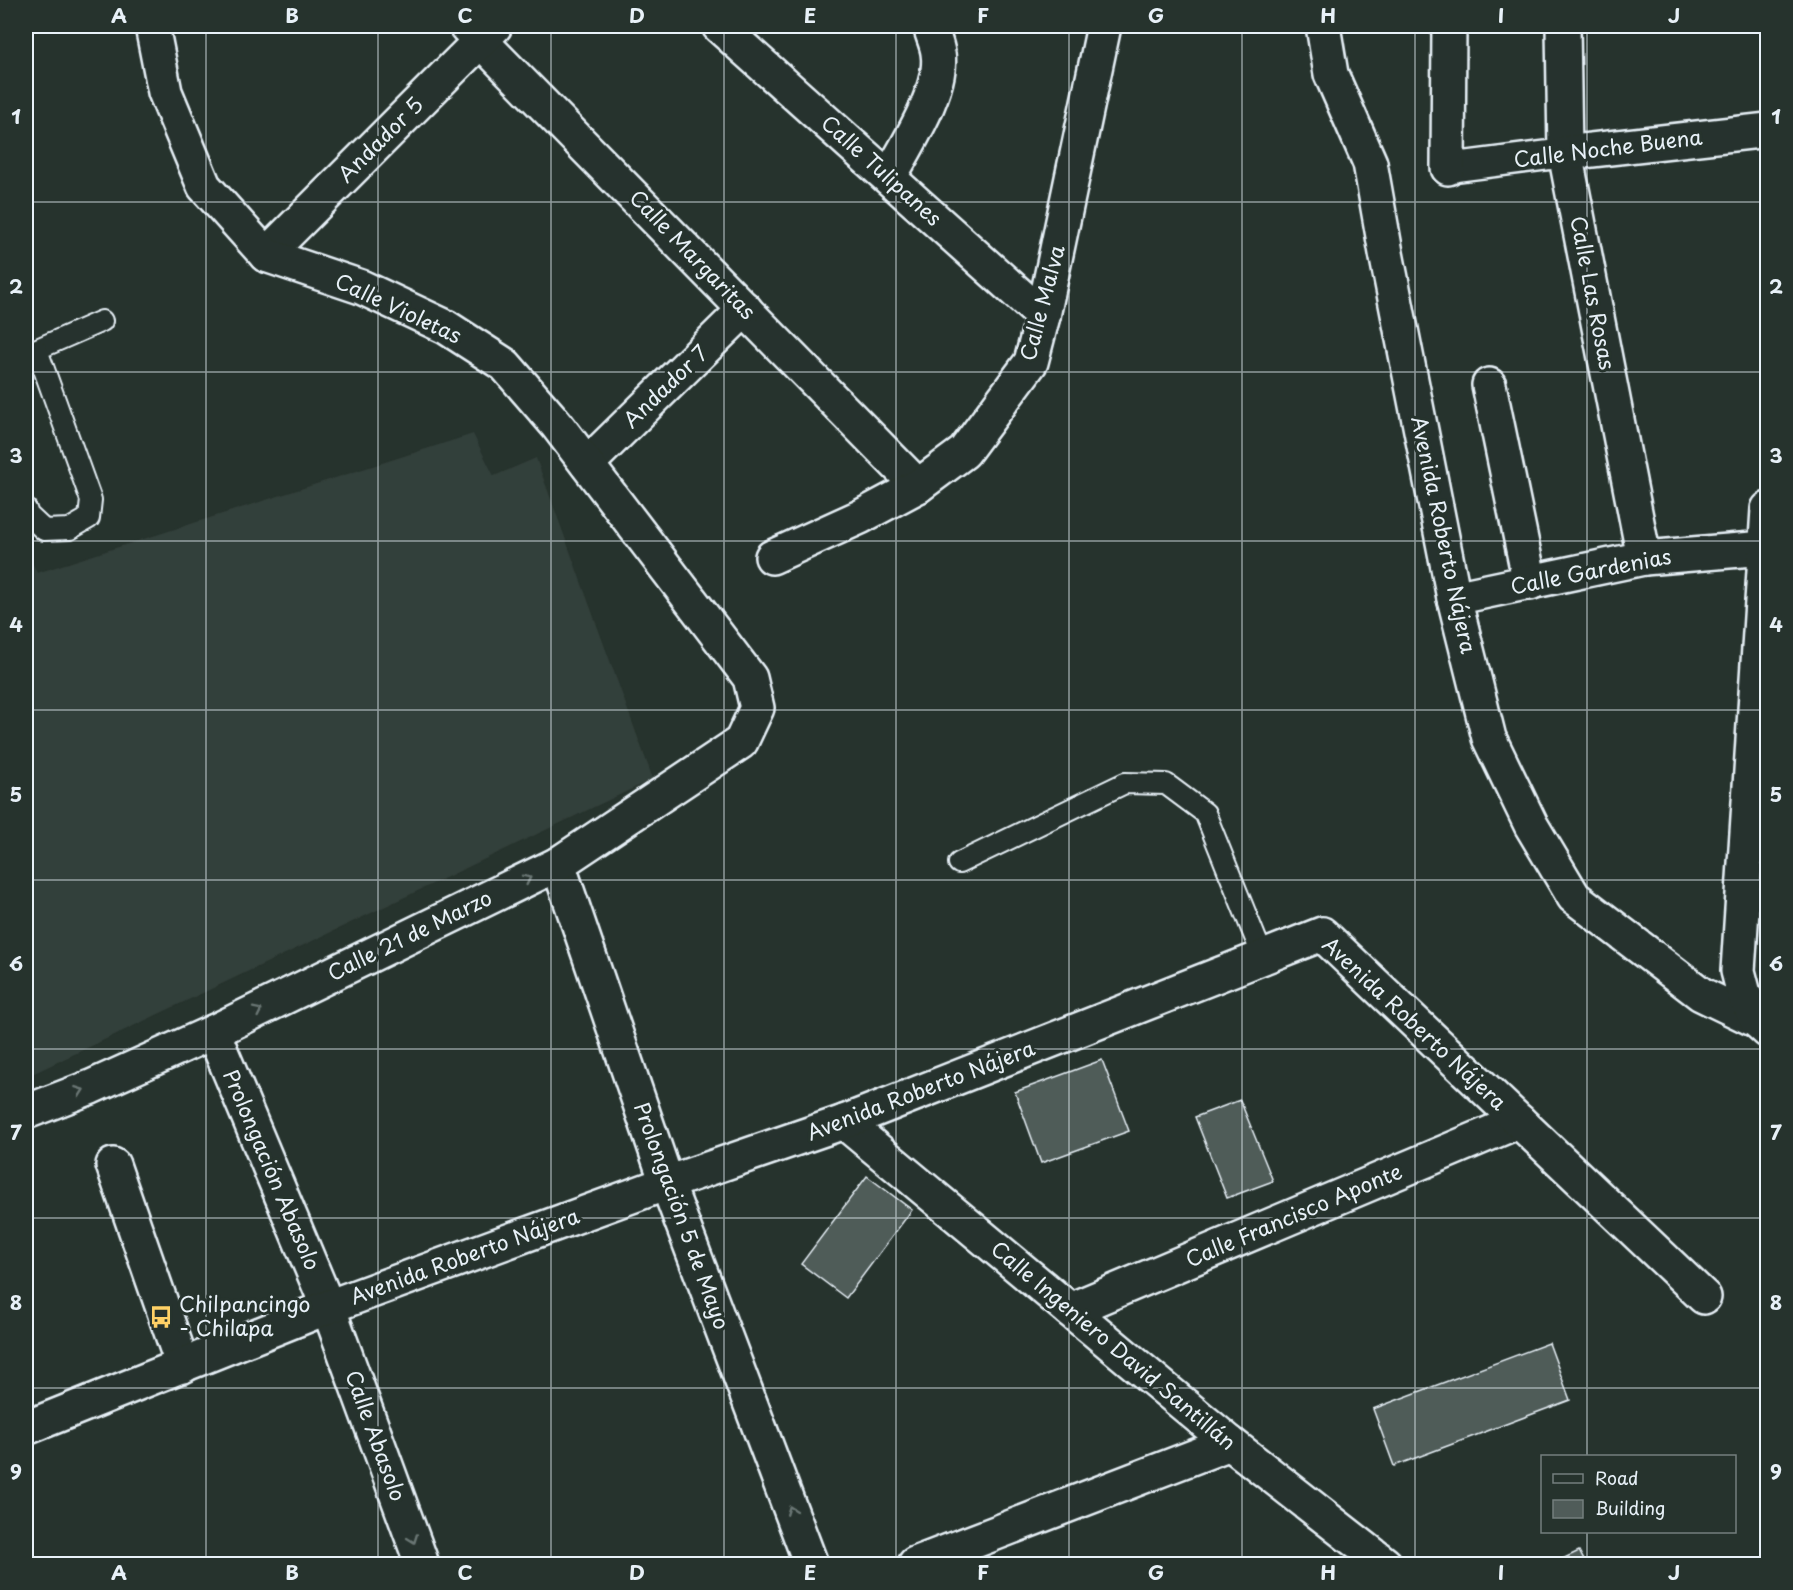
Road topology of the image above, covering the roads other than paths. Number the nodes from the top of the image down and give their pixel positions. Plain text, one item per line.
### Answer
1 (152, 26) edge
2 (719, 26) edge
3 (930, 26) edge
4 (1104, 26) edge
5 (1323, 26) edge
6 (1449, 26) edge
7 (1563, 26) edge
8 (481, 30) edge
9 (1767, 130) edge
10 (1565, 153) junction
11 (1448, 168) joint
12 (889, 178) junction
13 (266, 255) junction
14 (745, 309) junction
15 (1043, 316) junction
16 (102, 321) dead end
17 (32, 352) edge
18 (1488, 385) dead end
19 (587, 464) junction
20 (918, 486) junction
21 (26, 509) edge
22 (1767, 509) edge
23 (1765, 548) junction
24 (772, 557) dead end
25 (1644, 558) junction
26 (1530, 583) junction
27 (1454, 598) junction
28 (757, 708) joint
29 (959, 863) dead end
30 (558, 864) junction
31 (1263, 957) junction
32 (1762, 1026) edge
33 (213, 1032) junction
34 (26, 1112) edge
35 (1519, 1121) junction
36 (844, 1122) junction
37 (113, 1165) dead end
38 (667, 1183) junction
39 (1704, 1297) dead end
40 (328, 1307) junction
41 (1070, 1310) junction
42 (183, 1366) junction
43 (26, 1428) edge
44 (1230, 1443) junction
45 (422, 1564) edge
46 (811, 1564) edge
47 (915, 1564) edge
48 (1385, 1564) edge

1 - 13 street, Calle Violetas
2 - 12 street, Calle Tulipanes
3 - 12 street
4 - 15 street, Calle Malva
5 - 27 street, Avenida Roberto Nájera
6 - 11 street
7 - 10 street, Calle Las Rosas
8 - 13 street, Andador 5
8 - 14 street, Calle Margaritas
9 - 10 street, Calle Noche Buena
10 - 11 street, Calle Noche Buena
10 - 25 street, Calle Las Rosas
12 - 15 street, Calle Tulipanes
13 - 19 street, Calle Violetas
14 - 19 street, Andador 7
14 - 20 street, Calle Margaritas
15 - 20 street, Calle Malva
16 - 17 lane
17 - 21 lane
18 - 26 street
19 - 28 street, Calle Violetas
20 - 24 street, Calle Malva
22 - 23 street
23 - 25 street, Calle Gardenias
23 - 32 street
25 - 26 street, Calle Gardenias
26 - 27 street, Calle Gardenias
27 - 32 street, Avenida Roberto Nájera
28 - 30 street, Calle 21 de Marzo
29 - 31 lane
33 -> 30 street, Calle 21 de Marzo
30 - 38 street, Prolongación 5 de Mayo
31 - 35 street, Avenida Roberto Nájera
31 - 36 street, Avenida Roberto Nájera
34 -> 33 street, Calle 21 de Marzo
33 - 40 street, Prolongación Abasolo
35 - 39 street, Avenida Roberto Nájera
35 - 41 street, Calle Francisco Aponte
36 - 38 street, Avenida Roberto Nájera
36 - 41 street, Calle Ingeniero David Santillán
37 - 42 street
38 - 40 street, Avenida Roberto Nájera
46 -> 38 street, Prolongación 5 de Mayo
40 - 42 street, Avenida Roberto Nájera
40 -> 45 street, Calle Abasolo
41 - 44 street, Calle Ingeniero David Santillán
42 - 43 street, Avenida Roberto Nájera
44 - 47 street
44 - 48 street, Calle Ingeniero David Santillán

